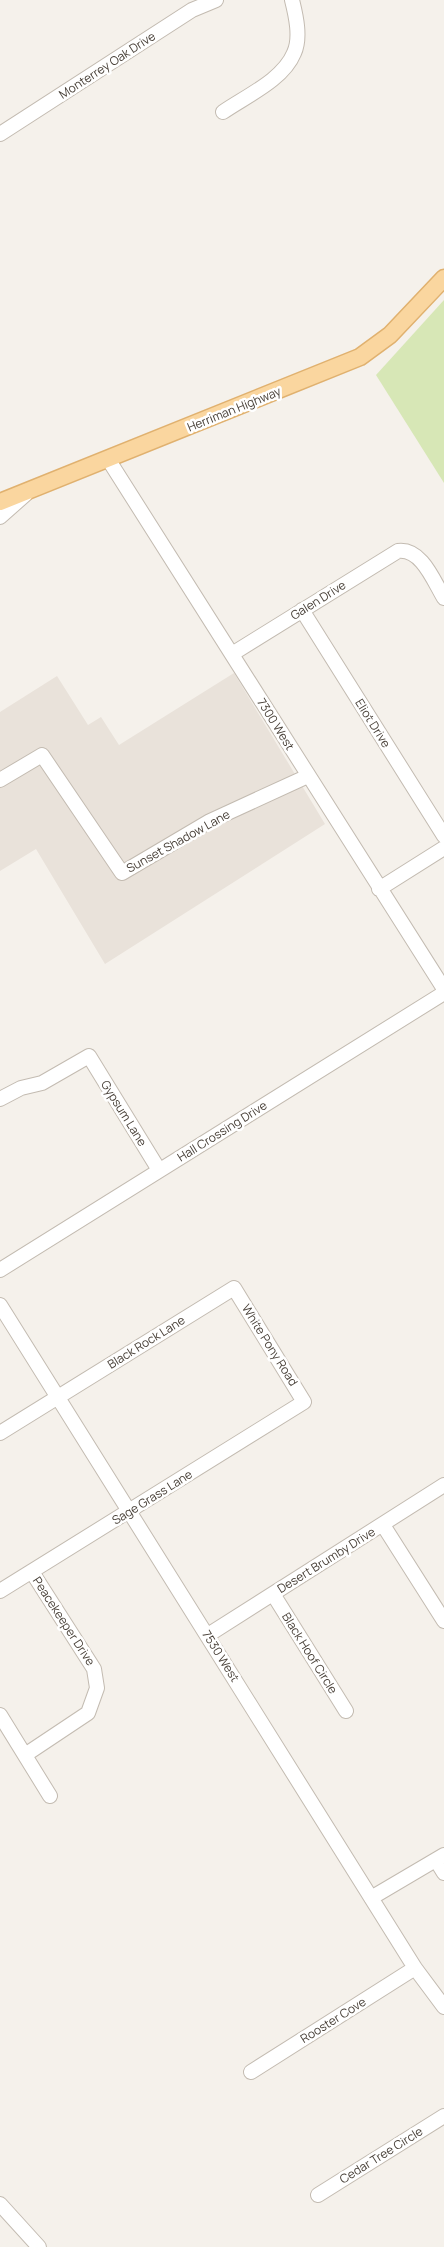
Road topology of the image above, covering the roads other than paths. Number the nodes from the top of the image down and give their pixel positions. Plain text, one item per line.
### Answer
1 (216, 0) edge
2 (292, 0) edge
3 (223, 112) dead end
4 (0, 134) edge
5 (444, 278) edge
6 (108, 459) junction
7 (26, 494) junction
8 (0, 502) edge
9 (0, 517) edge
10 (444, 598) edge
11 (302, 610) junction
12 (232, 654) junction
13 (308, 776) junction
14 (0, 780) edge
15 (444, 836) edge
16 (444, 848) edge
17 (379, 889) junction
18 (444, 991) edge
19 (0, 1099) edge
20 (159, 1170) junction
21 (0, 1270) edge
22 (234, 1288) joint
23 (0, 1305) edge
24 (58, 1397) junction
25 (304, 1402) joint
26 (0, 1433) edge
27 (444, 1486) edge
28 (130, 1511) junction
29 (382, 1525) junction
30 (32, 1572) junction
31 (0, 1591) edge
32 (273, 1594) junction
33 (444, 1621) edge
34 (208, 1635) junction
35 (346, 1711) dead end
36 (0, 1715) edge
37 (25, 1755) junction
38 (50, 1796) dead end
39 (440, 1857) edge
40 (444, 1873) edge
41 (371, 1898) junction
42 (415, 1968) junction
43 (444, 2007) edge
44 (251, 2072) dead end
45 (444, 2116) edge
46 (318, 2195) dead end
47 (0, 2204) edge
48 (39, 2247) edge

1 - 4 street, Monterrey Oak Drive
2 - 3 street
5 - 6 main road, Herriman Highway
6 - 7 main road, Herriman Highway
6 - 12 street, 7300 West
7 - 8 main road, Herriman Highway
7 - 9 street
10 - 11 street, Galen Drive
11 - 12 street, Galen Drive
11 - 15 street, Eliot Drive
12 - 13 street, 7300 West
13 - 14 street, Sunset Shadow Lane
13 - 17 street, 7300 West
16 - 17 street
17 - 18 street, 7300 West
18 - 20 street, Hall Crossing Drive
19 - 20 street, Gypsum Lane
20 - 21 street, Hall Crossing Drive
22 - 24 street, Black Rock Lane
22 - 25 street, White Pony Road
23 - 24 street, 7530 West
24 - 26 street, Black Rock Lane
24 - 28 street, 7530 West
25 - 28 street, Sage Grass Lane
27 - 29 street, Desert Brumby Drive
28 - 30 street, Sage Grass Lane
28 - 34 street, 7530 West
29 - 32 street, Desert Brumby Drive
29 - 33 street
30 - 31 street, Sage Grass Lane
30 - 37 street, Peacekeeper Drive
32 - 34 street, Desert Brumby Drive
32 - 35 street, Black Hoof Circle
34 - 41 street, 7530 West
36 - 37 street
37 - 38 street
39 - 40 street
39 - 41 street
41 - 42 street, 7530 West
42 - 43 street, 7530 West
42 - 44 street, Rooster Cove
45 - 46 street, Cedar Tree Circle
47 - 48 street

